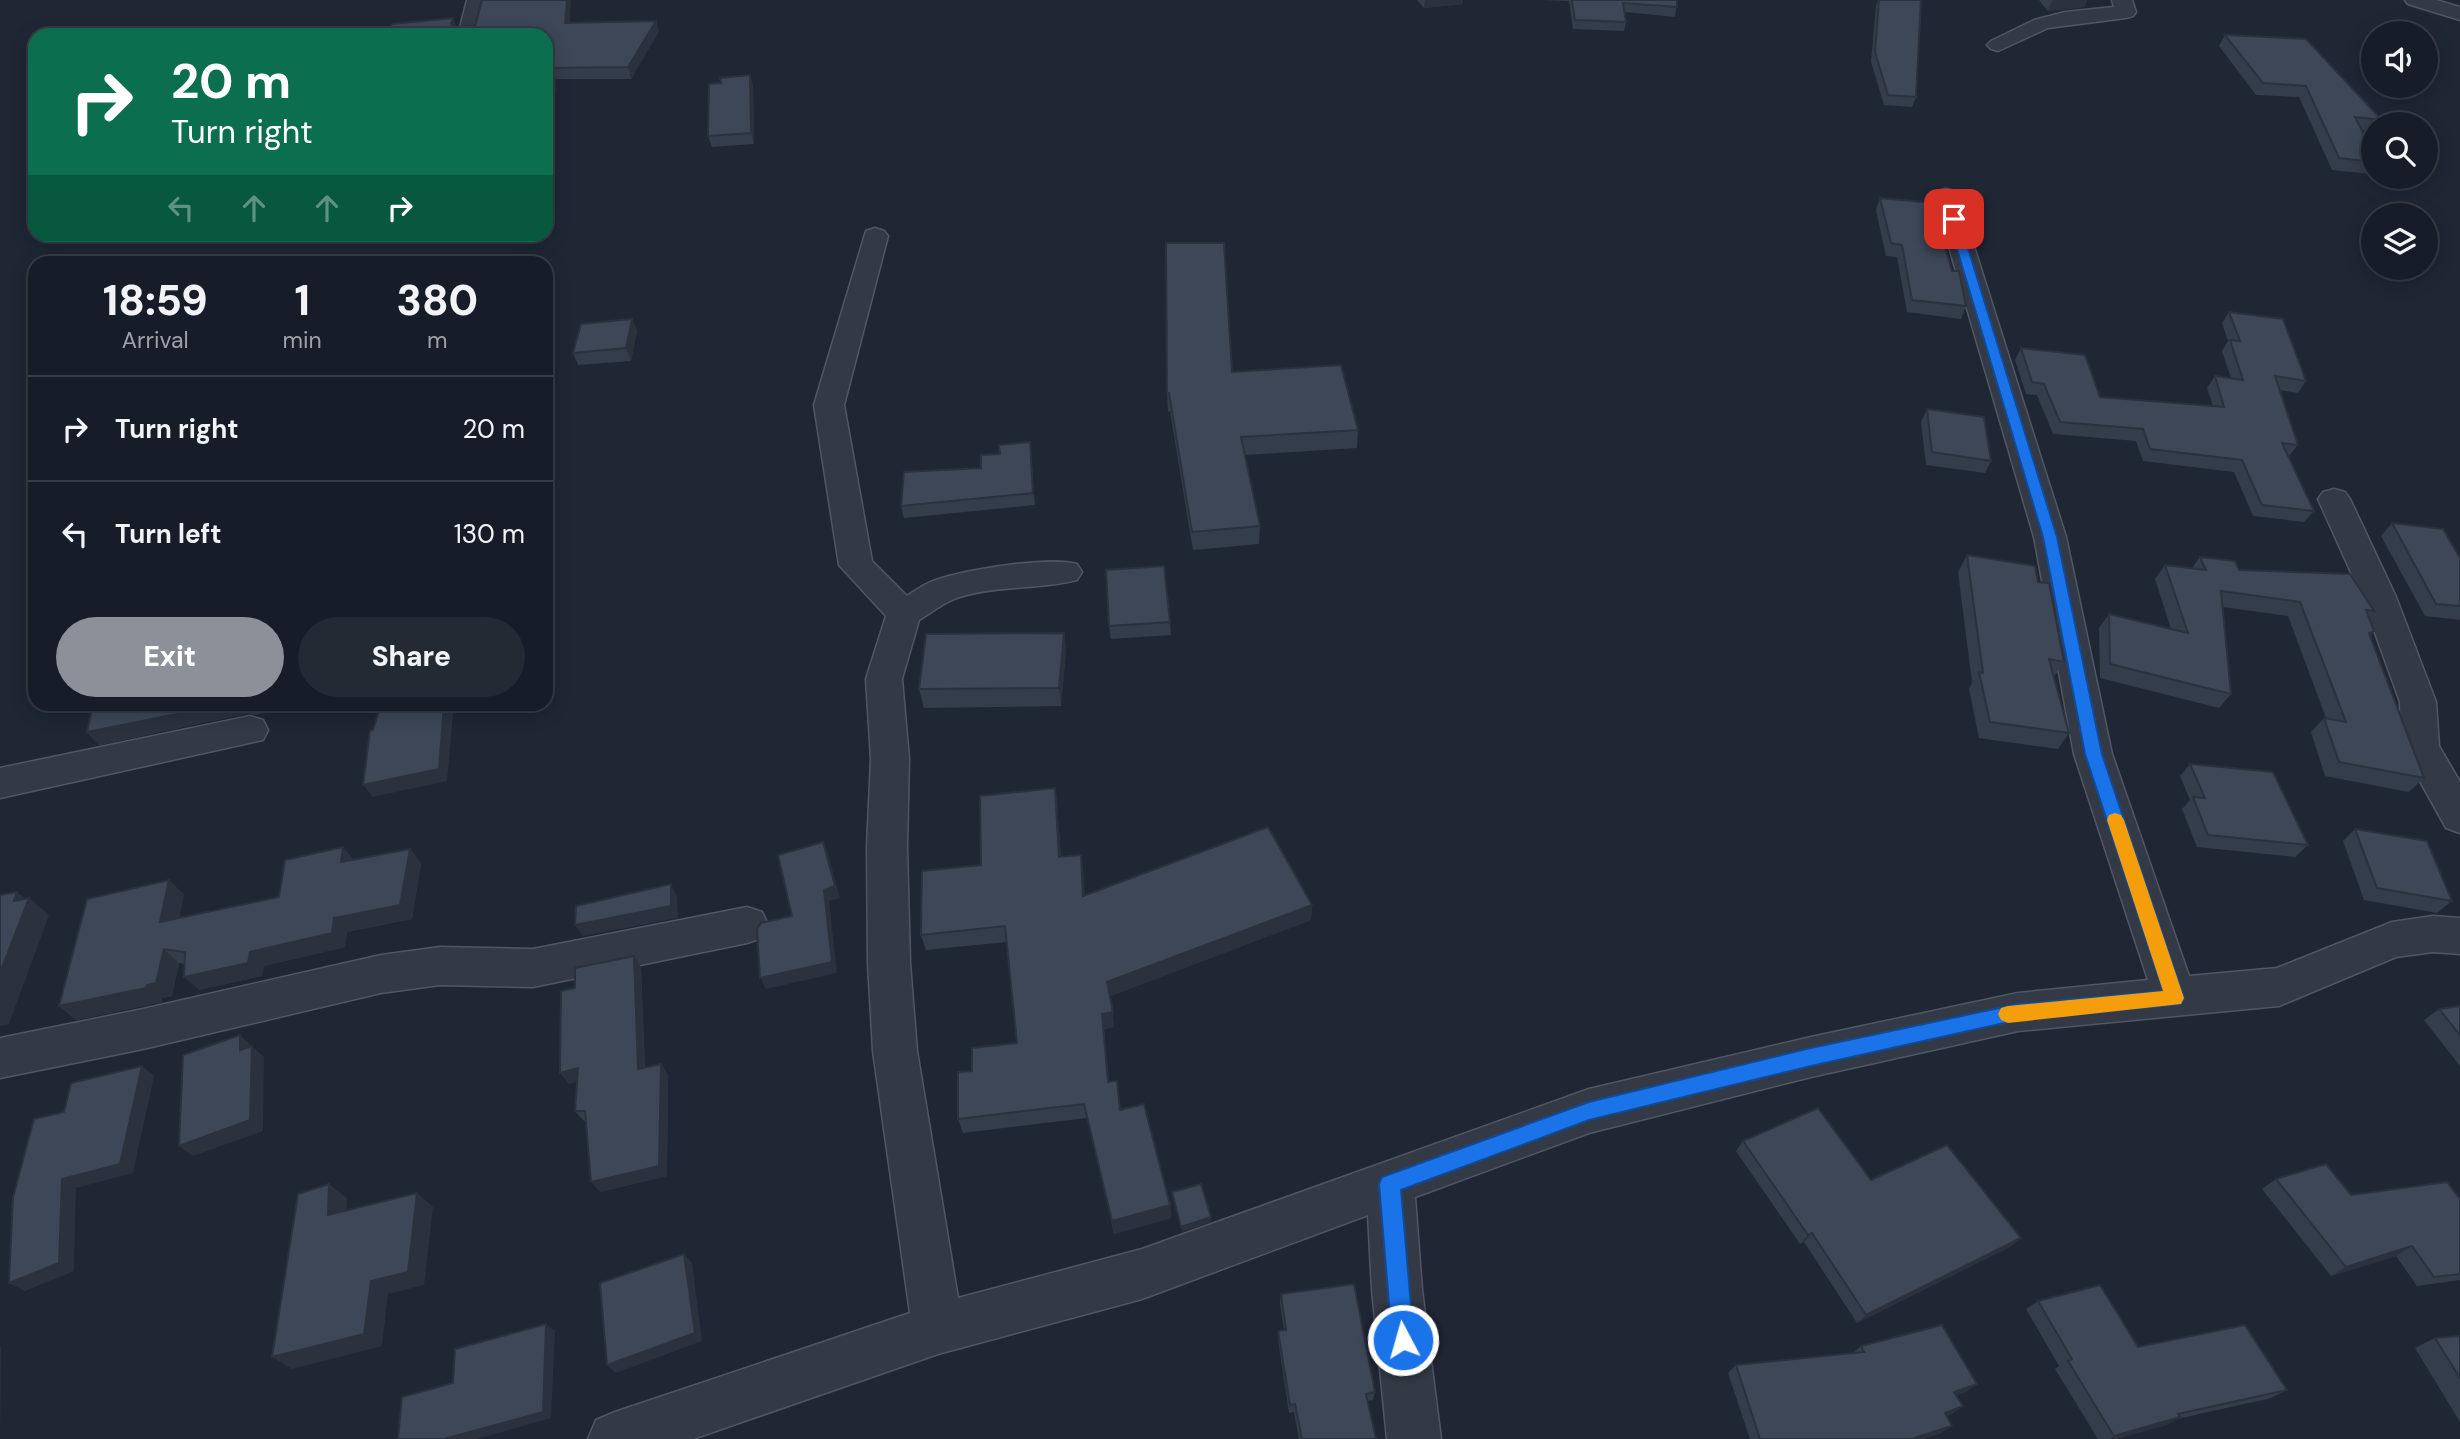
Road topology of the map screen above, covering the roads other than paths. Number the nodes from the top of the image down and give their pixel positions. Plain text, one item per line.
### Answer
1 (477, 0) edge
2 (2122, 0) edge
3 (2415, 0) edge
4 (2460, 14) edge
5 (470, 28) edge
6 (1998, 45) dead end
7 (1946, 196) dead end
8 (875, 236) dead end
9 (2334, 499) dead end
10 (1065, 572) dead end
11 (904, 613) junction
12 (250, 730) dead end
13 (0, 783) edge
14 (2460, 817) edge
15 (747, 925) dead end
16 (2460, 936) edge
17 (2175, 998) junction
18 (0, 1058) edge
19 (1390, 1184) junction
20 (938, 1329) junction
21 (615, 1439) edge
22 (1413, 1439) edge

1 - 5 street
2 - 6 street
3 - 4 street
7 - 17 street
8 - 11 street
9 - 14 street
10 - 11 street
11 - 20 street
12 - 13 street
15 - 18 street
16 - 17 street
17 - 19 street
19 - 20 street
19 - 22 street
20 - 21 street

